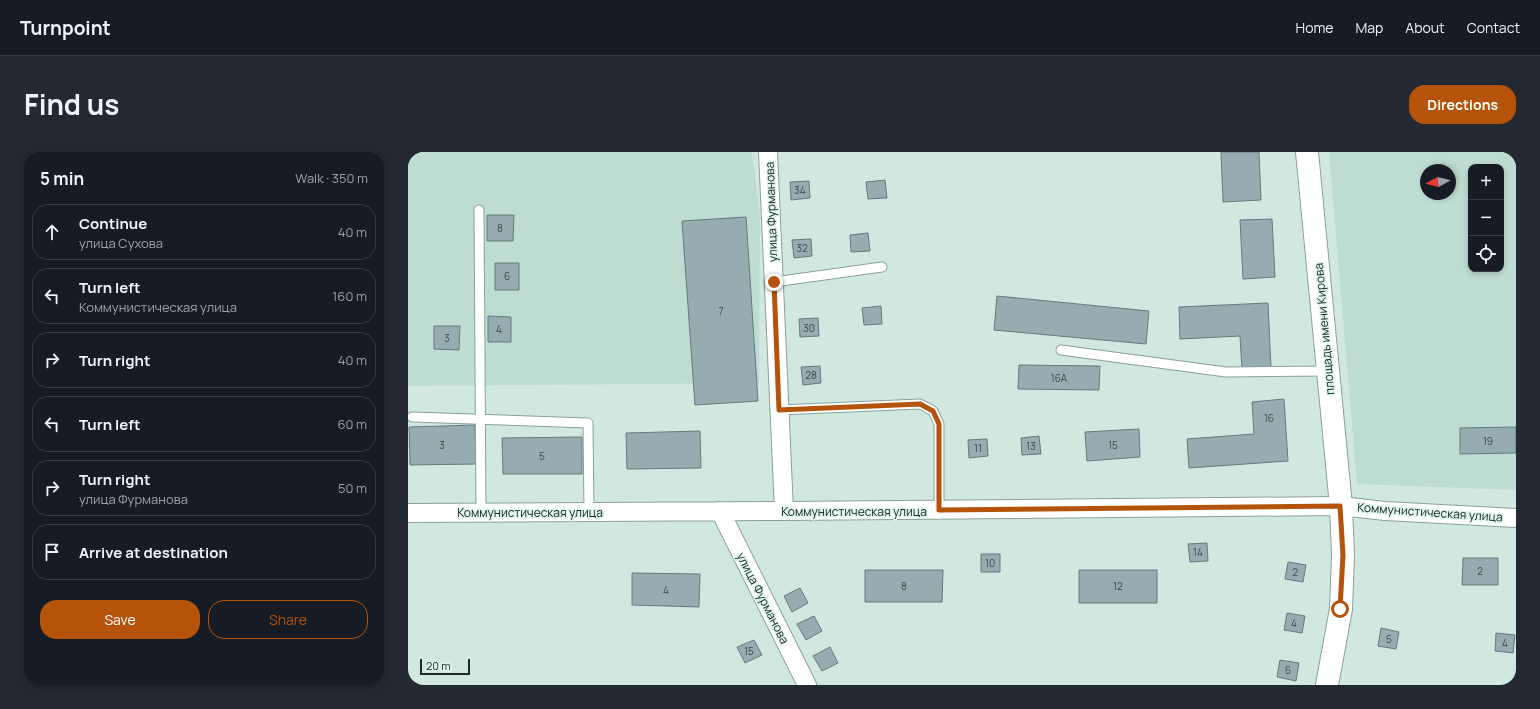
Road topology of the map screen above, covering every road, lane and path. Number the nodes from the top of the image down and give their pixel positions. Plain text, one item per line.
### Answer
1 (768, 152) edge
2 (1307, 152) edge
3 (479, 210) dead end
4 (882, 268) dead end
5 (774, 282) junction
6 (1061, 350) dead end
7 (1328, 371) junction
8 (779, 410) junction
9 (412, 418) dead end
10 (481, 420) junction
11 (1340, 506) junction
12 (939, 510) junction
13 (720, 511) junction
14 (784, 511) junction
15 (408, 512) edge
16 (481, 512) junction
17 (589, 512) junction
18 (1516, 518) edge
19 (807, 685) edge
20 (1328, 685) edge

1 - 5 street, улица Фурманова
2 - 7 street, площадь имени Кирова
3 - 10 lane
4 - 5 lane
5 - 8 street, улица Фурманова
6 - 7 lane
7 - 11 street, площадь имени Кирова
8 - 12 lane
8 - 14 street, улица Фурманова
9 - 10 lane
10 - 16 lane
10 - 17 lane
11 - 12 street, Коммунистическая улица
11 - 18 street, Коммунистическая улица
11 - 20 street, площадь имени Кирова
12 - 14 street, Коммунистическая улица
13 - 14 street, Коммунистическая улица
13 - 17 street, Коммунистическая улица
13 - 19 street, улица Фурманова
15 - 16 street, Коммунистическая улица
16 - 17 street, Коммунистическая улица

